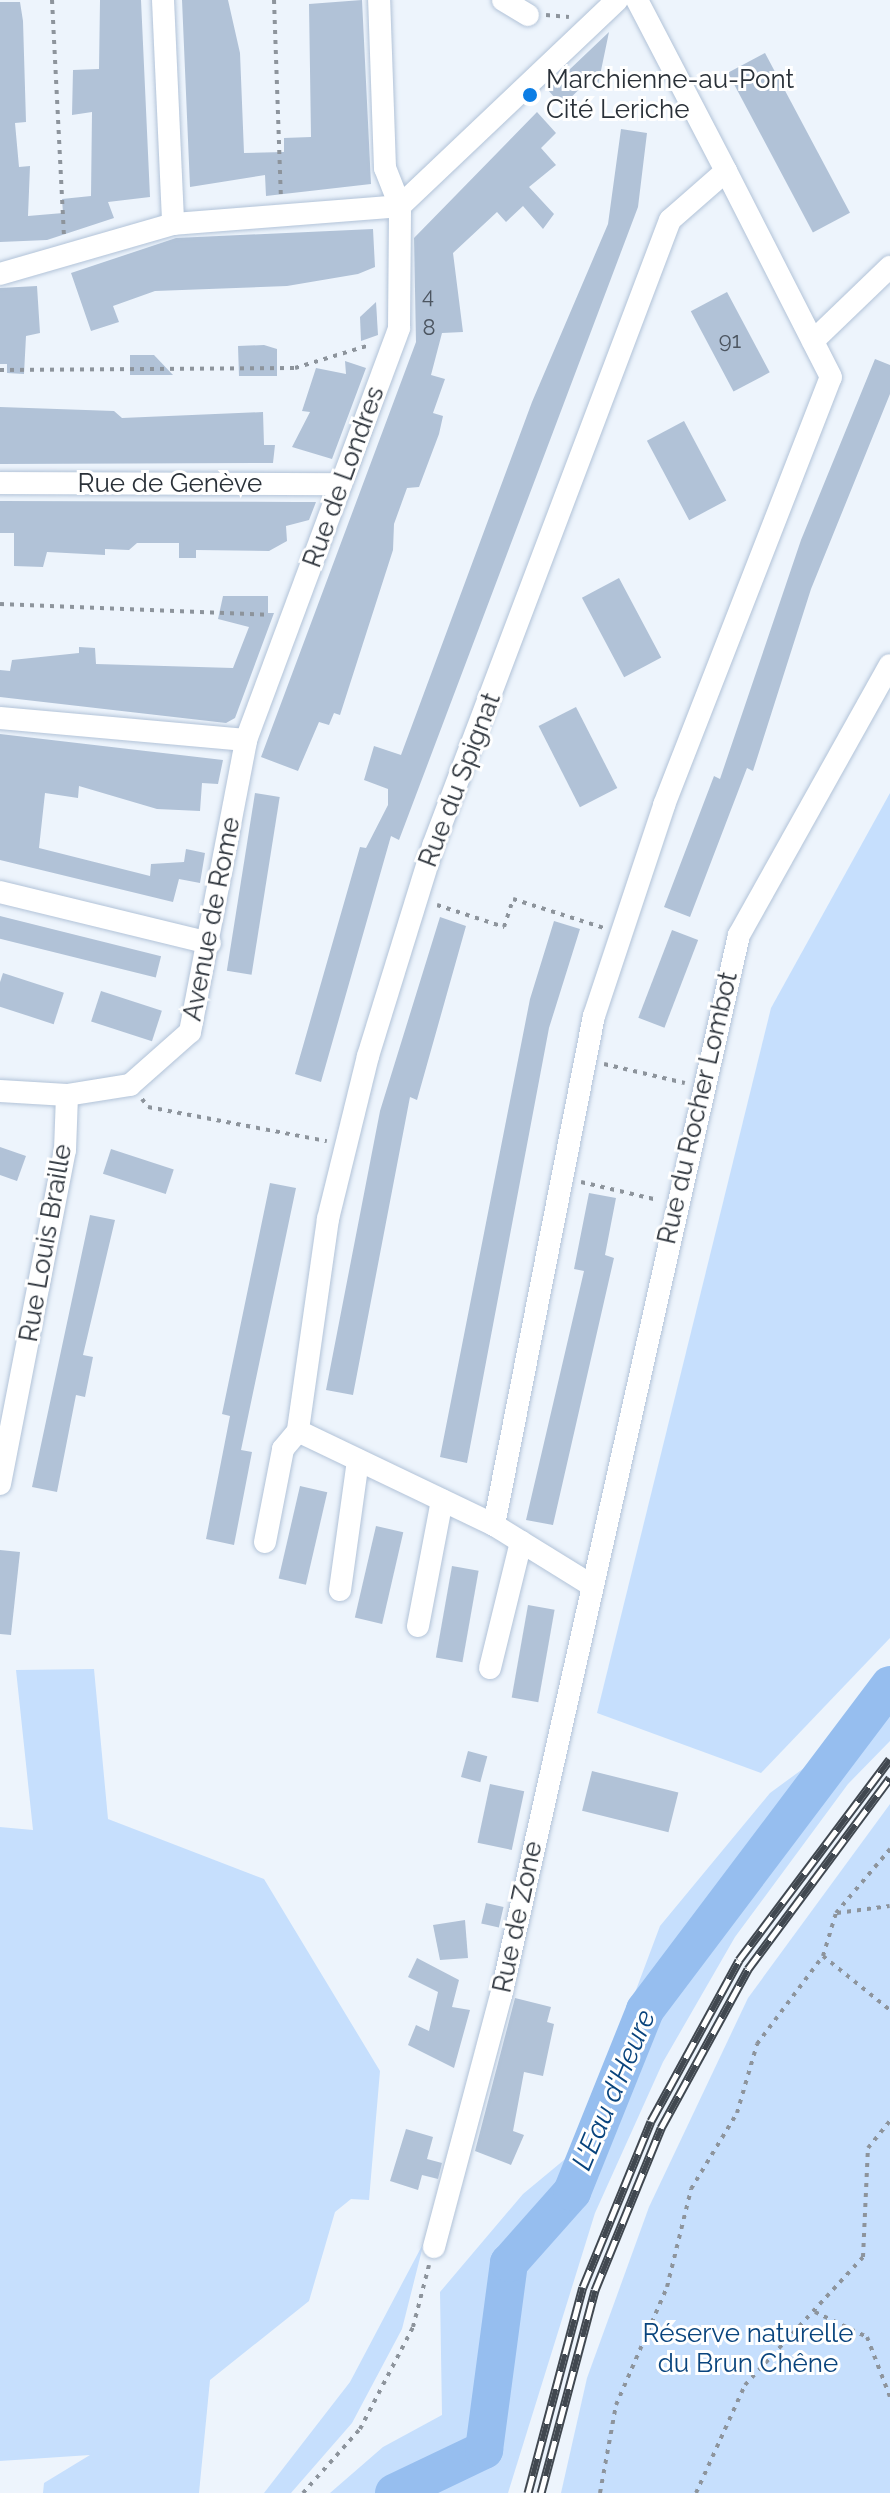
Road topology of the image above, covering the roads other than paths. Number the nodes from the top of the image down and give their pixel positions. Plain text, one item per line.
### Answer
1 (163, 0) edge
2 (379, 0) edge
3 (503, 0) edge
4 (617, 0) edge
5 (637, 0) edge
6 (528, 15) dead end
7 (726, 171) junction
8 (400, 206) junction
9 (173, 224) junction
10 (890, 267) edge
11 (0, 274) edge
12 (813, 341) junction
13 (0, 483) edge
14 (341, 484) junction
15 (890, 665) edge
16 (0, 718) edge
17 (246, 740) junction
18 (0, 892) edge
19 (210, 943) junction
20 (0, 1091) edge
21 (67, 1095) junction
22 (298, 1431) junction
23 (358, 1460) junction
24 (0, 1484) edge
25 (442, 1500) junction
26 (494, 1525) junction
27 (265, 1542) dead end
28 (521, 1542) junction
29 (588, 1583) junction
30 (340, 1590) dead end
31 (418, 1626) dead end
32 (490, 1668) dead end
33 (434, 2247) road end

1 - 9 street
2 - 8 street
3 - 6 street
4 - 8 street
5 - 7 street
7 - 12 street
7 - 22 street, Rue du Spignat
8 - 9 street
8 - 14 street, Rue de Londres
9 - 11 street
10 - 12 street
12 - 26 street
13 - 14 street, Rue de Genève
14 - 17 street, Rue de Londres
15 - 29 street, Rue du Rocher Lombot
16 - 17 street
17 - 19 street, Avenue de Rome
18 - 19 street
19 - 21 street, Avenue de Rome
20 - 21 street
21 - 24 street, Rue Louis Braille
22 - 23 street
22 - 27 street, Rue du Spignat
23 - 25 street
23 - 30 street
25 - 26 street
25 - 31 street
26 - 28 street
28 - 29 street
28 - 32 street
29 - 33 street, Rue de Zone

